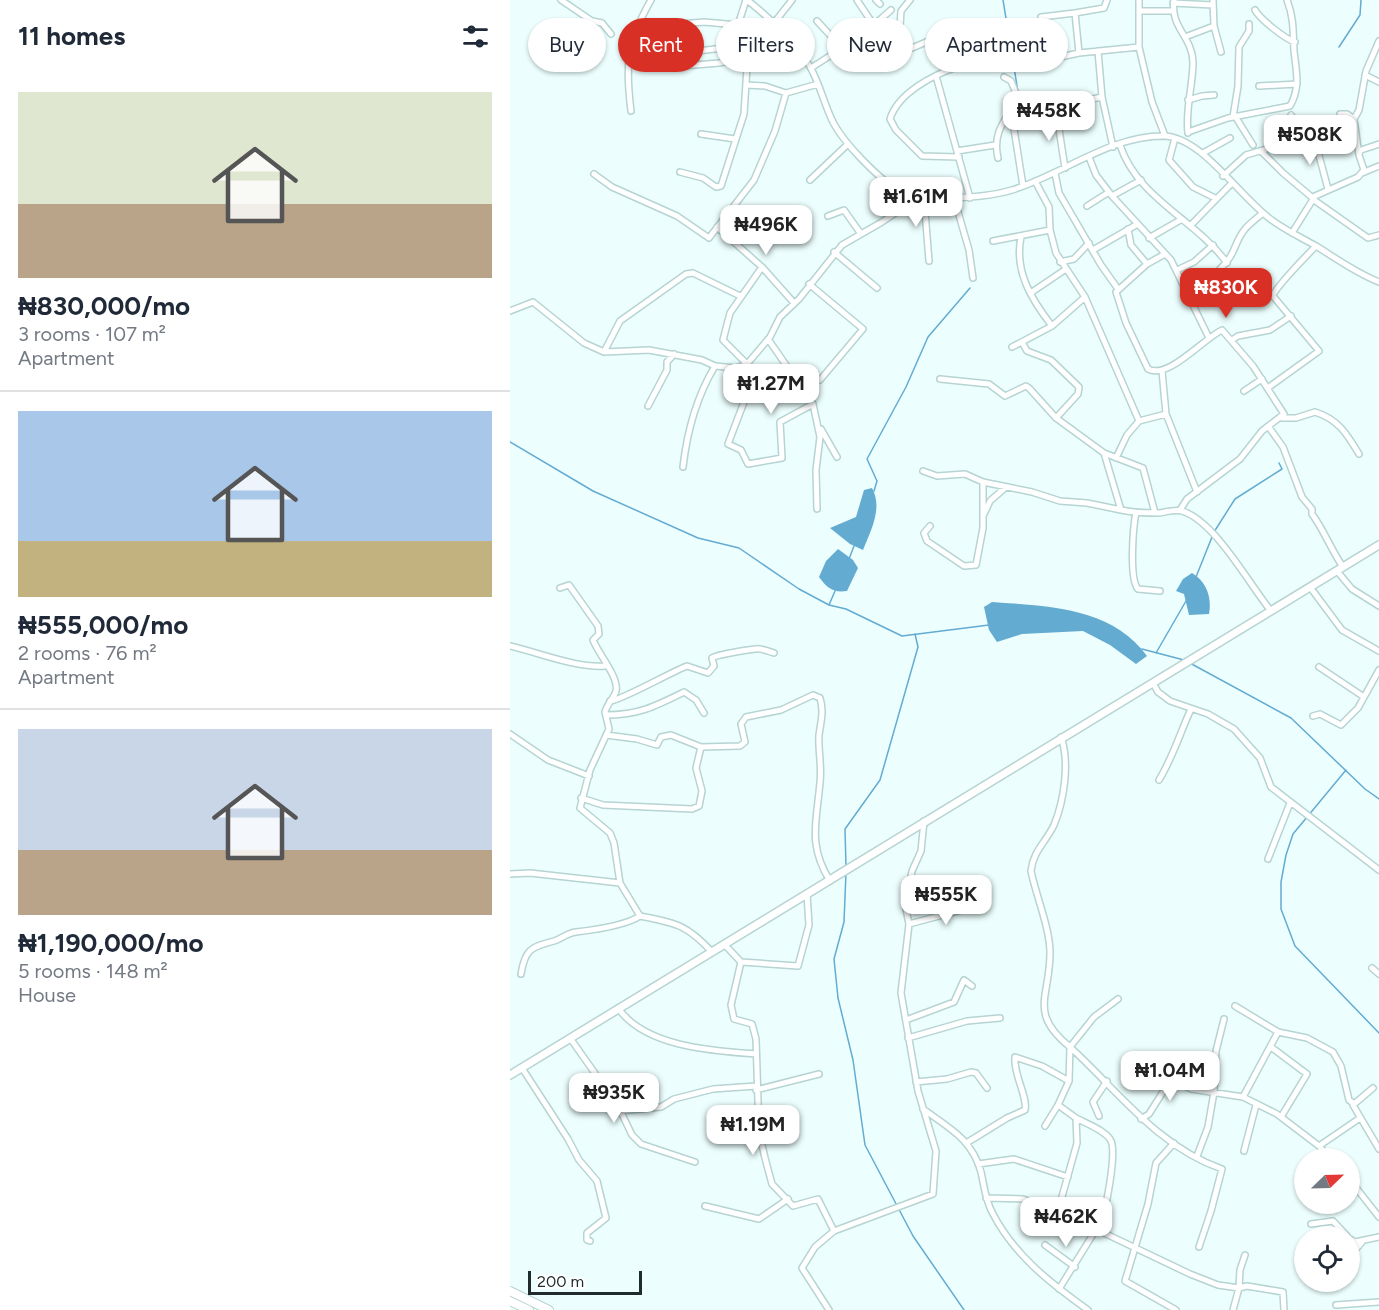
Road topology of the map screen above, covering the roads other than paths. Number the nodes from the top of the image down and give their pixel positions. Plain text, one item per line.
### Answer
1 (561, 0) edge
2 (651, 0) edge
3 (746, 0) edge
4 (792, 0) edge
5 (857, 0) edge
6 (910, 0) edge
7 (1107, 0) edge
8 (1139, 0) edge
9 (1287, 0) edge
10 (1173, 2) edge
11 (1213, 2) edge
12 (891, 10) dead end
13 (1255, 10) dead end
14 (1140, 11) junction
15 (1171, 11) junction
16 (1075, 13) junction
17 (740, 18) edge
18 (768, 18) edge
19 (778, 18) edge
20 (870, 18) edge
21 (882, 18) edge
22 (901, 18) edge
23 (1041, 18) edge
24 (817, 21) dead end
25 (1249, 24) dead end
26 (1214, 26) junction
27 (827, 32) edge
28 (611, 34) dead end
29 (1185, 37) junction
30 (1379, 41) edge
31 (1295, 42) junction
32 (1139, 47) junction
33 (1098, 51) junction
34 (1221, 52) dead end
35 (1079, 53) junction
36 (1068, 55) edge
37 (746, 72) edge
38 (813, 72) edge
39 (945, 72) edge
40 (1365, 75) junction
41 (936, 76) junction
42 (1004, 76) dead end
43 (1379, 82) edge
44 (818, 84) junction
45 (1297, 84) junction
46 (747, 86) junction
47 (1259, 86) dead end
48 (786, 93) junction
49 (1214, 95) dead end
50 (1102, 97) junction
51 (1188, 100) junction
52 (1078, 102) dead end
53 (1017, 106) junction
54 (1056, 110) dead end
55 (631, 111) dead end
56 (1340, 114) dead end
57 (1291, 115) dead end
58 (1234, 117) junction
59 (1354, 121) junction
60 (1188, 132) junction
61 (701, 134) dead end
62 (1166, 136) junction
63 (1314, 136) junction
64 (1175, 138) junction
65 (1230, 138) dead end
66 (735, 139) junction
67 (1306, 139) junction
68 (1189, 142) junction
69 (848, 144) junction
70 (1379, 144) edge
71 (994, 145) junction
72 (1120, 145) junction
73 (1253, 145) dead end
74 (1113, 147) junction
75 (1261, 151) junction
76 (1203, 153) junction
77 (958, 154) junction
78 (1359, 155) junction
79 (1089, 157) junction
80 (998, 158) dead end
81 (1379, 166) edge
82 (1065, 168) junction
83 (680, 172) dead end
84 (1055, 172) junction
85 (1362, 173) junction
86 (594, 174) dead end
87 (1223, 176) junction
88 (810, 180) dead end
89 (1141, 180) junction
90 (1035, 181) junction
91 (1231, 184) junction
92 (1023, 186) junction
93 (1328, 189) junction
94 (1110, 194) junction
95 (919, 197) junction
96 (927, 198) junction
97 (954, 198) junction
98 (970, 198) junction
99 (1215, 198) junction
100 (1314, 199) junction
101 (1087, 206) dead end
102 (1263, 213) junction
103 (828, 216) dead end
104 (1182, 219) junction
105 (1136, 225) junction
106 (1191, 225) junction
107 (717, 227) junction
108 (1128, 229) junction
109 (1050, 230) junction
110 (1292, 233) junction
111 (861, 234) junction
112 (1379, 235) edge
113 (1021, 237) junction
114 (1149, 238) junction
115 (993, 240) dead end
116 (1089, 243) junction
117 (1213, 245) junction
118 (1316, 246) junction
119 (1093, 250) junction
120 (834, 252) junction
121 (1165, 254) junction
122 (929, 261) dead end
123 (1060, 262) junction
124 (1227, 263) junction
125 (1147, 264) junction
126 (762, 267) junction
127 (1066, 269) junction
128 (1220, 269) dead end
129 (1177, 270) junction
130 (972, 278) dead end
131 (1379, 282) edge
132 (809, 284) junction
133 (877, 288) dead end
134 (1118, 289) junction
135 (1032, 292) junction
136 (740, 296) junction
137 (1085, 297) junction
138 (795, 303) junction
139 (510, 311) edge
140 (1291, 316) junction
141 (1052, 326) junction
142 (1209, 338) junction
143 (768, 339) junction
144 (1232, 340) junction
145 (1023, 344) junction
146 (1012, 347) dead end
147 (604, 352) junction
148 (674, 354) junction
149 (745, 365) junction
150 (715, 366) junction
151 (1162, 370) junction
152 (940, 379) dead end
153 (1262, 379) junction
154 (820, 380) dead end
155 (1269, 387) junction
156 (1244, 391) dead end
157 (813, 404) junction
158 (648, 406) dead end
159 (1166, 414) junction
160 (1056, 418) junction
161 (1282, 418) junction
162 (1139, 421) junction
163 (819, 425) junction
164 (1268, 426) junction
165 (1104, 453) junction
166 (1359, 454) dead end
167 (837, 457) dead end
168 (1116, 458) junction
169 (683, 467) dead end
170 (923, 471) dead end
171 (983, 482) junction
172 (1007, 487) junction
173 (1197, 492) junction
174 (817, 509) dead end
175 (1121, 510) junction
176 (1180, 510) junction
177 (1136, 512) junction
178 (1155, 513) junction
179 (984, 514) junction
180 (930, 526) dead end
181 (1379, 545) edge
182 (1340, 569) junction
183 (1310, 587) junction
184 (560, 588) dead end
185 (1160, 591) dead end
186 (1379, 606) edge
187 (1271, 611) junction
188 (510, 646) edge
189 (1379, 651) edge
190 (774, 653) dead end
191 (605, 666) junction
192 (1319, 666) dead end
193 (1379, 670) edge
194 (1153, 683) junction
195 (1364, 697) junction
196 (609, 701) junction
197 (1191, 709) junction
198 (704, 713) dead end
199 (606, 715) junction
200 (1313, 716) dead end
201 (510, 734) edge
202 (606, 735) junction
203 (1061, 737) junction
204 (701, 747) junction
205 (589, 776) junction
206 (1159, 780) dead end
207 (581, 798) junction
208 (1290, 803) junction
209 (924, 819) junction
210 (1268, 859) dead end
211 (1379, 870) edge
212 (510, 874) edge
213 (830, 881) junction
214 (620, 883) junction
215 (807, 894) junction
216 (977, 906) dead end
217 (640, 916) junction
218 (909, 924) junction
219 (724, 944) junction
220 (711, 951) junction
221 (741, 962) junction
222 (1372, 968) dead end
223 (521, 974) dead end
224 (1379, 974) edge
225 (972, 986) dead end
226 (1118, 999) dead end
227 (1235, 1006) dead end
228 (618, 1008) junction
229 (1000, 1018) dead end
230 (1224, 1019) dead end
231 (906, 1020) junction
232 (1278, 1032) junction
233 (570, 1038) junction
234 (908, 1038) junction
235 (1070, 1047) junction
236 (1271, 1047) junction
237 (756, 1054) junction
238 (522, 1068) junction
239 (819, 1074) dead end
240 (510, 1075) edge
241 (1069, 1081) junction
242 (1107, 1081) junction
243 (916, 1082) junction
244 (756, 1088) junction
245 (987, 1088) dead end
246 (1373, 1088) dead end
247 (1214, 1092) junction
248 (1243, 1097) junction
249 (1353, 1103) junction
250 (1059, 1104) junction
251 (1256, 1105) junction
252 (923, 1109) junction
253 (620, 1111) junction
254 (1099, 1116) dead end
255 (1281, 1117) junction
256 (1076, 1118) junction
257 (1360, 1118) junction
258 (1141, 1119) junction
259 (1045, 1126) dead end
260 (968, 1142) junction
261 (1174, 1143) junction
262 (1378, 1145) edge
263 (1319, 1146) joint
264 (1244, 1151) dead end
265 (1197, 1156) junction
266 (695, 1162) dead end
267 (978, 1164) junction
268 (1068, 1177) junction
269 (1360, 1193) edge
270 (986, 1198) junction
271 (788, 1199) junction
272 (705, 1206) dead end
273 (1058, 1211) junction
274 (1379, 1217) edge
275 (1311, 1224) dead end
276 (1337, 1226) edge
277 (1098, 1229) junction
278 (834, 1231) junction
279 (1379, 1237) edge
280 (590, 1241) dead end
281 (1362, 1242) joint
282 (1360, 1244) edge
283 (1045, 1245) dead end
284 (1199, 1247) dead end
285 (1135, 1248) junction
286 (1245, 1255) dead end
287 (1075, 1267) junction
288 (1239, 1288) junction
289 (1059, 1289) junction
290 (510, 1291) edge
291 (510, 1301) edge
292 (1379, 1302) edge
293 (1336, 1305) dead end
294 (529, 1310) edge
295 (549, 1310) edge
296 (830, 1310) edge
297 (1087, 1310) edge
298 (1176, 1310) edge
299 (1233, 1310) edge
300 (1284, 1310) edge

1 - 28 street
2 - 55 street
3 - 17 street
3 - 18 street
4 - 19 street
5 - 20 street
6 - 22 street
7 - 16 street
8 - 14 street
9 - 31 street
10 - 11 street
10 - 15 street
11 - 26 street
12 - 21 street
13 - 31 street
14 - 15 street
14 - 32 street
15 - 29 street
16 - 23 street
16 - 35 street
24 - 27 street
25 - 58 street
26 - 29 street
26 - 34 street
29 - 51 street
30 - 40 street
31 - 45 street
32 - 33 street
32 - 62 street
33 - 35 street
33 - 50 street
35 - 36 street
37 - 46 street
38 - 44 street
39 - 41 street
40 - 43 street
40 - 59 street
41 - 77 street
41 - 77 street
42 - 53 street
44 - 48 street
44 - 69 street
45 - 47 street
45 - 58 street
46 - 48 street
46 - 66 street
48 - 107 street
49 - 51 street
50 - 52 street
50 - 74 street
51 - 60 street
53 - 71 street
53 - 92 street
54 - 82 street
56 - 59 street
57 - 67 street
58 - 60 street
58 - 73 street
59 - 63 street
59 - 78 street
60 - 68 street
61 - 66 street
62 - 64 street
62 - 72 street
63 - 67 street
63 - 93 street
64 - 68 street
64 - 99 street
65 - 76 street
66 - 83 street
67 - 75 street
68 - 76 street
69 - 88 street
69 - 95 street
70 - 78 street
71 - 77 street
71 - 80 street
72 - 74 street
72 - 89 street
74 - 79 street
75 - 87 street
75 - 100 street
76 - 87 street
77 - 98 street
78 - 85 street
79 - 82 street
79 - 94 street
81 - 85 street
82 - 84 street
84 - 90 street
84 - 116 street
85 - 93 street
86 - 107 street
87 - 91 street
89 - 94 street
89 - 104 street
90 - 92 street
90 - 109 street
91 - 99 street
91 - 102 street
92 - 98 street
93 - 100 street
94 - 101 street
94 - 105 street
95 - 96 street
95 - 111 street
96 - 97 street
96 - 122 street
97 - 98 street
97 - 130 street
99 - 106 street
100 - 110 street
100 - 112 street
102 - 110 street
102 - 124 street
103 - 111 street
104 - 106 street
104 - 114 street
105 - 108 street
105 - 114 street
106 - 117 street
107 - 126 street
108 - 119 street
108 - 125 street
109 - 113 street
109 - 123 street
110 - 118 street
111 - 120 street
113 - 115 street
113 - 135 street
114 - 121 street
116 - 119 street
116 - 123 street
117 - 124 street
117 - 129 street
118 - 131 street
118 - 140 street
119 - 134 street
120 - 132 street
120 - 133 street
121 - 125 street
121 - 129 street
123 - 127 street
124 - 128 street
125 - 134 street
126 - 136 street
126 - 138 street
127 - 135 street
127 - 137 street
129 - 142 street
132 - 138 street
132 - 154 street
134 - 151 street
135 - 141 street
136 - 147 street
136 - 149 street
137 - 141 street
137 - 162 street
138 - 143 street
139 - 147 street
140 - 144 street
140 - 155 street
141 - 145 street
142 - 144 street
142 - 151 street
143 - 149 street
143 - 157 street
144 - 153 street
145 - 146 street
145 - 160 street
147 - 148 street
148 - 150 street
148 - 158 street
149 - 150 street
149 - 157 street
150 - 169 street
151 - 159 street
152 - 160 street
153 - 155 street
153 - 156 street
155 - 161 street
157 - 163 street
159 - 162 street
159 - 173 street
160 - 165 street
161 - 164 street
161 - 166 street
162 - 168 street
163 - 167 street
163 - 174 street
164 - 173 street
164 - 182 street
165 - 168 street
165 - 175 street
168 - 178 street
170 - 171 street
171 - 172 street
171 - 179 street
172 - 175 street
172 - 179 street
173 - 176 street
175 - 177 street
176 - 178 street
176 - 187 street
177 - 178 street
177 - 185 street
179 - 180 street
181 - 182 main road
182 - 183 main road
182 - 186 street
183 - 187 main road
183 - 189 street
184 - 191 street
187 - 194 main road
188 - 191 street
190 - 196 street
191 - 196 street
192 - 195 street
193 - 195 street
194 - 197 street
194 - 203 main road
195 - 200 street
196 - 199 street
197 - 206 street
197 - 208 street
198 - 199 street
199 - 202 street
201 - 205 street
202 - 204 street
202 - 205 street
203 - 209 main road
203 - 235 street
204 - 207 street
204 - 213 street
205 - 207 street
207 - 214 street
208 - 210 street
208 - 211 street
209 - 213 main road
209 - 218 street
212 - 214 street
213 - 215 main road
214 - 217 street
215 - 219 main road
215 - 221 street
216 - 218 street
217 - 220 street
217 - 223 street
218 - 231 street
219 - 220 main road
219 - 221 street
220 - 228 main road
221 - 237 street
222 - 224 street
225 - 231 street
226 - 235 street
227 - 232 street
228 - 233 main road
228 - 237 street
229 - 234 street
230 - 247 street
231 - 234 street
232 - 236 street
232 - 249 street
233 - 238 main road
233 - 253 street
234 - 243 street
235 - 241 street
235 - 242 street
236 - 248 street
236 - 255 street
237 - 244 street
238 - 240 main road
238 - 280 street
239 - 244 street
241 - 250 street
241 - 260 street
242 - 254 street
242 - 258 street
243 - 245 street
243 - 252 street
244 - 253 street
244 - 271 street
246 - 249 street
247 - 248 street
247 - 258 street
247 - 265 street
248 - 251 street
249 - 257 street
250 - 256 street
250 - 259 street
251 - 255 street
251 - 264 street
252 - 260 street
252 - 278 street
253 - 266 street
255 - 263 street
256 - 268 street
256 - 277 street
257 - 262 street
257 - 263 street
258 - 261 street
260 - 267 street
261 - 265 street
261 - 285 street
265 - 284 street
267 - 268 street
267 - 270 street
268 - 273 street
269 - 274 street
270 - 273 street
270 - 289 street
271 - 272 street
271 - 278 street
273 - 277 street
275 - 276 street
277 - 285 street
277 - 287 street
278 - 296 street
279 - 281 street
281 - 282 street
283 - 287 street
285 - 288 street
285 - 298 street
286 - 288 street
287 - 289 street
288 - 299 street
288 - 300 street
289 - 297 street
290 - 295 highway
291 - 294 highway
292 - 293 street

